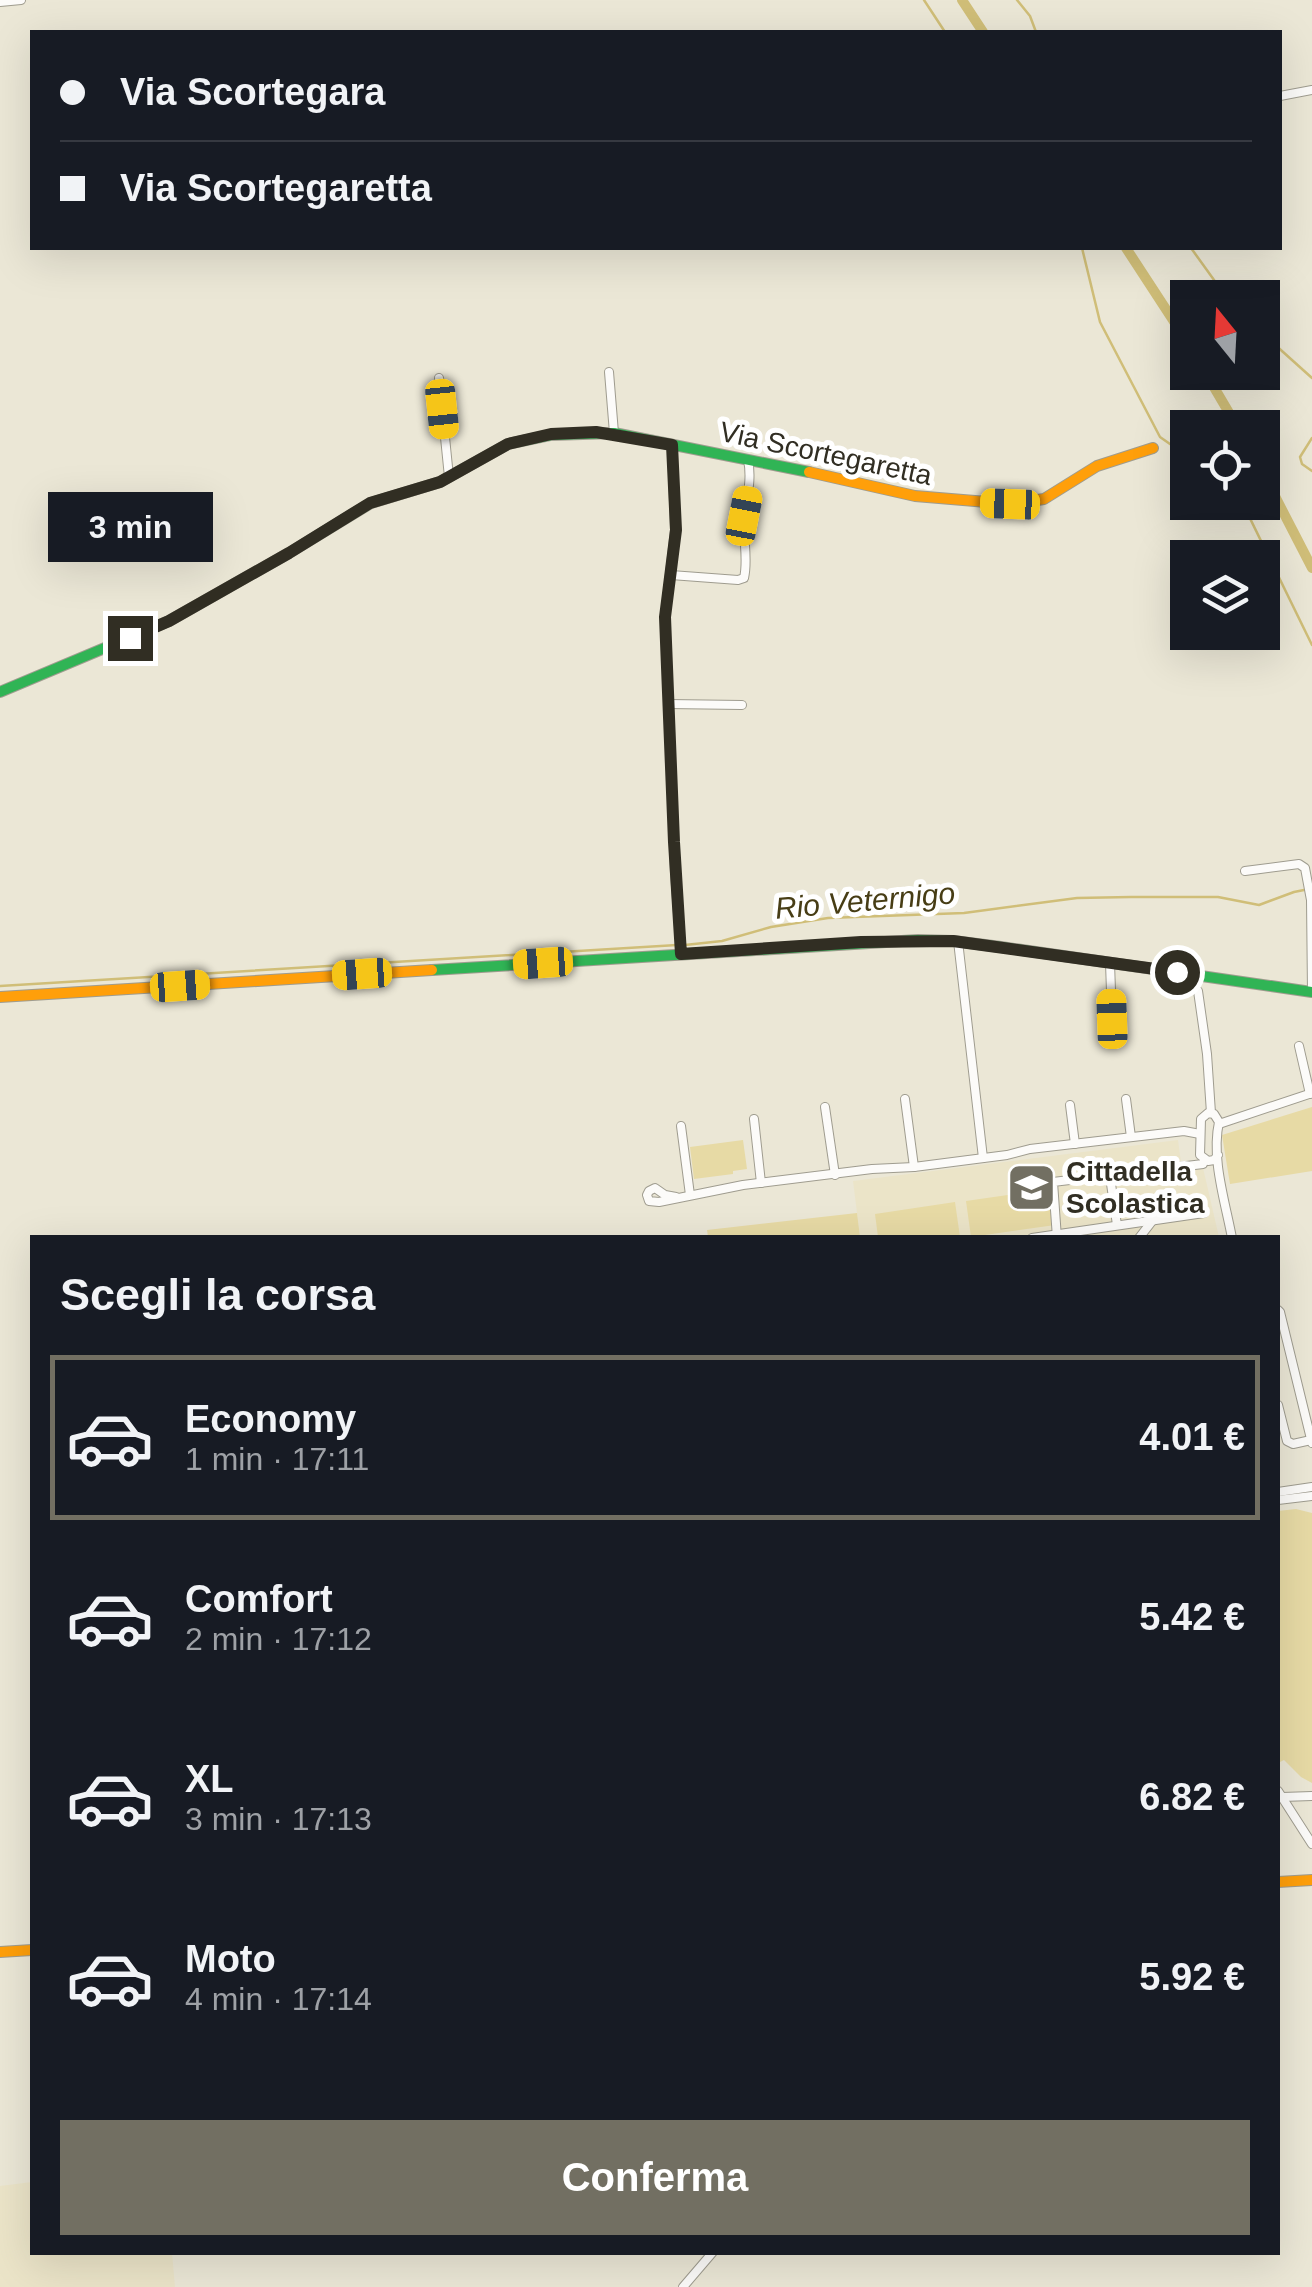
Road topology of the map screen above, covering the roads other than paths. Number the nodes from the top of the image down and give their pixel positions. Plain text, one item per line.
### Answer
1 (21, 0) edge
2 (0, 2) edge
3 (1312, 90) edge
4 (1282, 96) edge
5 (609, 372) dead end
6 (439, 378) dead end
7 (614, 433) junction
8 (672, 445) junction
9 (1153, 448) dead end
10 (748, 460) junction
11 (449, 477) junction
12 (671, 576) junction
13 (0, 692) edge
14 (668, 704) junction
15 (742, 705) dead end
16 (1245, 871) dead end
17 (1310, 896) edge
18 (958, 941) junction
19 (681, 954) junction
20 (1110, 963) junction
21 (1198, 991) dead end
22 (1312, 992) edge
23 (0, 997) edge
24 (1112, 1019) dead end
25 (1299, 1046) dead end
26 (1311, 1094) edge
27 (1126, 1098) dead end
28 (905, 1099) dead end
29 (1070, 1105) dead end
30 (825, 1107) dead end
31 (1211, 1114) junction
32 (754, 1119) dead end
33 (1200, 1122) junction
34 (1219, 1124) junction
35 (681, 1126) dead end
36 (1184, 1131) junction
37 (1200, 1134) junction
38 (1131, 1137) junction
39 (1075, 1144) junction
40 (1218, 1155) junction
41 (984, 1158) junction
42 (1206, 1161) junction
43 (914, 1168) junction
44 (1219, 1169) junction
45 (834, 1174) junction
46 (1110, 1177) junction
47 (761, 1183) junction
48 (690, 1195) junction
49 (676, 1197) dead end
50 (1204, 1213) dead end
51 (1153, 1220) junction
52 (1117, 1225) junction
53 (1057, 1235) edge
54 (1062, 1235) edge
55 (1141, 1235) edge
56 (1231, 1235) edge
57 (1280, 1312) edge
58 (1280, 1412) edge
59 (1312, 1441) edge
60 (1312, 1487) edge
61 (1280, 1492) edge
62 (1312, 1496) edge
63 (1280, 1500) edge
64 (1280, 1794) edge
65 (1312, 1796) edge
66 (1312, 1844) edge
67 (1312, 1880) edge
68 (1280, 1882) edge
69 (30, 1950) edge
70 (0, 1952) edge
71 (710, 2255) edge
72 (683, 2287) edge

1 - 2 street
3 - 4 street
5 - 7 street
6 - 11 street
7 - 8 street, Via Scortegaretta
7 - 11 street, Via Scortegaretta
8 - 10 street, Via Scortegaretta
8 - 12 street
9 - 10 street, Via Scortegaretta
10 - 12 street
11 - 13 street, Via Scortegaretta
12 - 14 street
14 - 15 street
14 - 19 street
16 - 17 street
17 - 22 street
18 - 19 street
18 - 20 street
18 - 41 street
19 - 23 street
20 - 22 street
20 - 24 street
21 - 31 street
25 - 26 street
26 - 34 street
27 - 38 street
28 - 43 street
29 - 39 street
30 - 45 street
31 - 33 street
31 - 34 street
32 - 47 street
33 - 36 street
33 - 37 street
34 - 40 street
35 - 48 street
36 - 37 street
36 - 38 street
37 - 42 street
38 - 39 street
39 - 41 street
40 - 42 street
40 - 44 street
41 - 43 street
42 - 44 street
42 - 46 street
43 - 45 street
44 - 56 street
45 - 47 street
46 - 52 street
46 - 53 street
47 - 48 street
48 - 49 street
50 - 51 street
51 - 52 street
51 - 55 street
52 - 54 street
57 - 59 street
58 - 59 street
60 - 61 street
62 - 63 street
64 - 65 street
64 - 66 street
67 - 68 street
69 - 70 street
71 - 72 street

